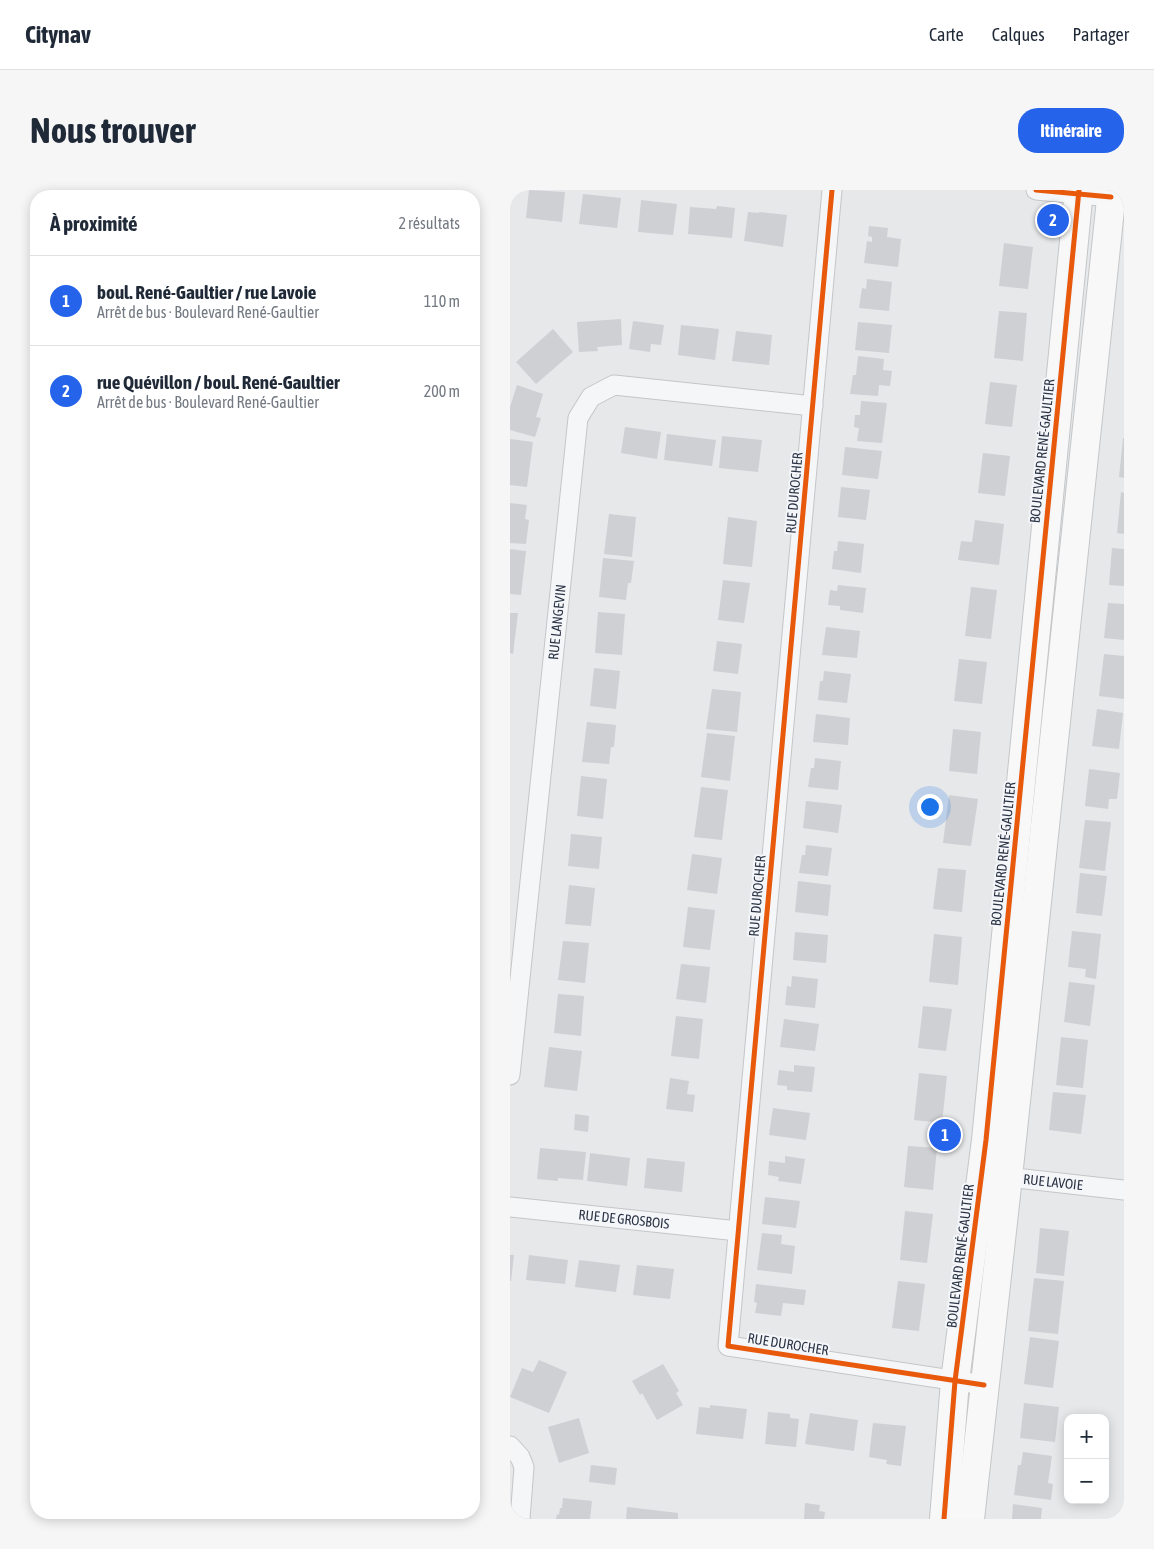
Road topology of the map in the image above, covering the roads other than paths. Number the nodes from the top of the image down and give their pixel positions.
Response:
1 (832, 190) edge
2 (1036, 190) edge
3 (1079, 192) edge
4 (1112, 194) edge
5 (813, 406) junction
6 (510, 1076) edge
7 (995, 1176) junction
8 (1124, 1190) edge
9 (510, 1207) edge
10 (738, 1230) junction
11 (955, 1381) junction
12 (984, 1385) junction
13 (510, 1446) edge
14 (520, 1519) edge
15 (944, 1519) edge
16 (970, 1519) edge

1 - 5 street, RUE DUROCHER
2 - 3 street
3 - 4 street
3 - 7 street, BOULEVARD RENÉ-GAULTIER
4 - 7 street, BOULEVARD RENÉ-GAULTIER
5 - 6 street, RUE LANGEVIN
5 - 10 street, RUE DUROCHER
7 - 8 street, RUE LAVOIE
7 - 11 street, BOULEVARD RENÉ-GAULTIER
7 - 12 street, BOULEVARD RENÉ-GAULTIER
9 - 10 street, RUE DE GROSBOIS
10 - 11 street, RUE DUROCHER
11 - 12 street, RUE DUROCHER
11 - 15 street, BOULEVARD RENÉ-GAULTIER
12 - 16 street, BOULEVARD RENÉ-GAULTIER
13 - 14 street

